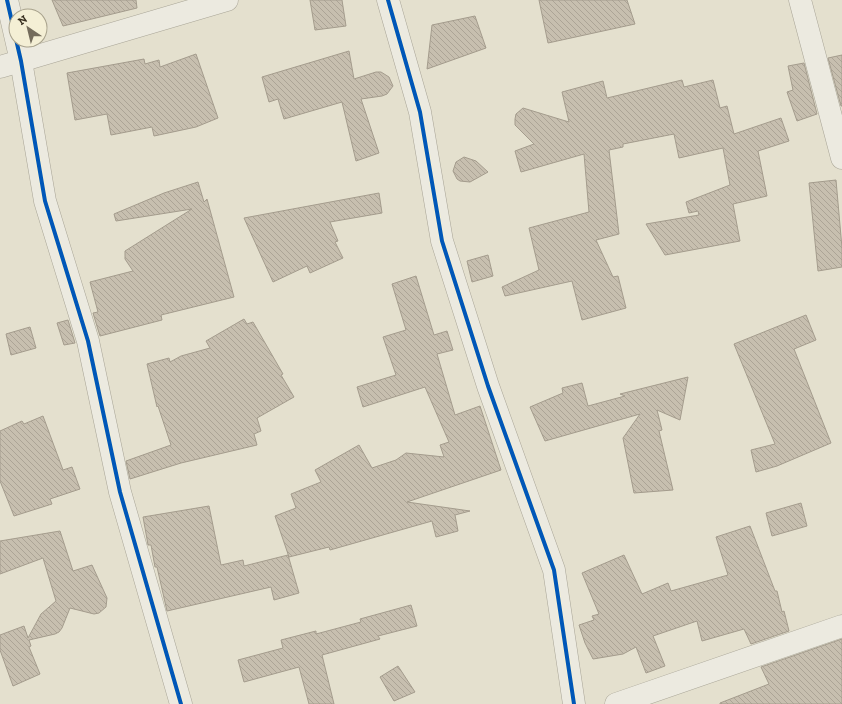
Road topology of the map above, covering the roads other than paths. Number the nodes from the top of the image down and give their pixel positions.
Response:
1 (6, 0) edge
2 (227, 0) edge
3 (388, 0) edge
4 (800, 0) edge
5 (21, 61) junction
6 (0, 67) edge
7 (842, 158) edge
8 (842, 626) edge
9 (181, 704) edge
10 (574, 704) edge
11 (616, 704) edge

1 - 5 street
2 - 5 street
3 - 10 street
4 - 7 street
5 - 6 street
5 - 9 street
8 - 11 street

